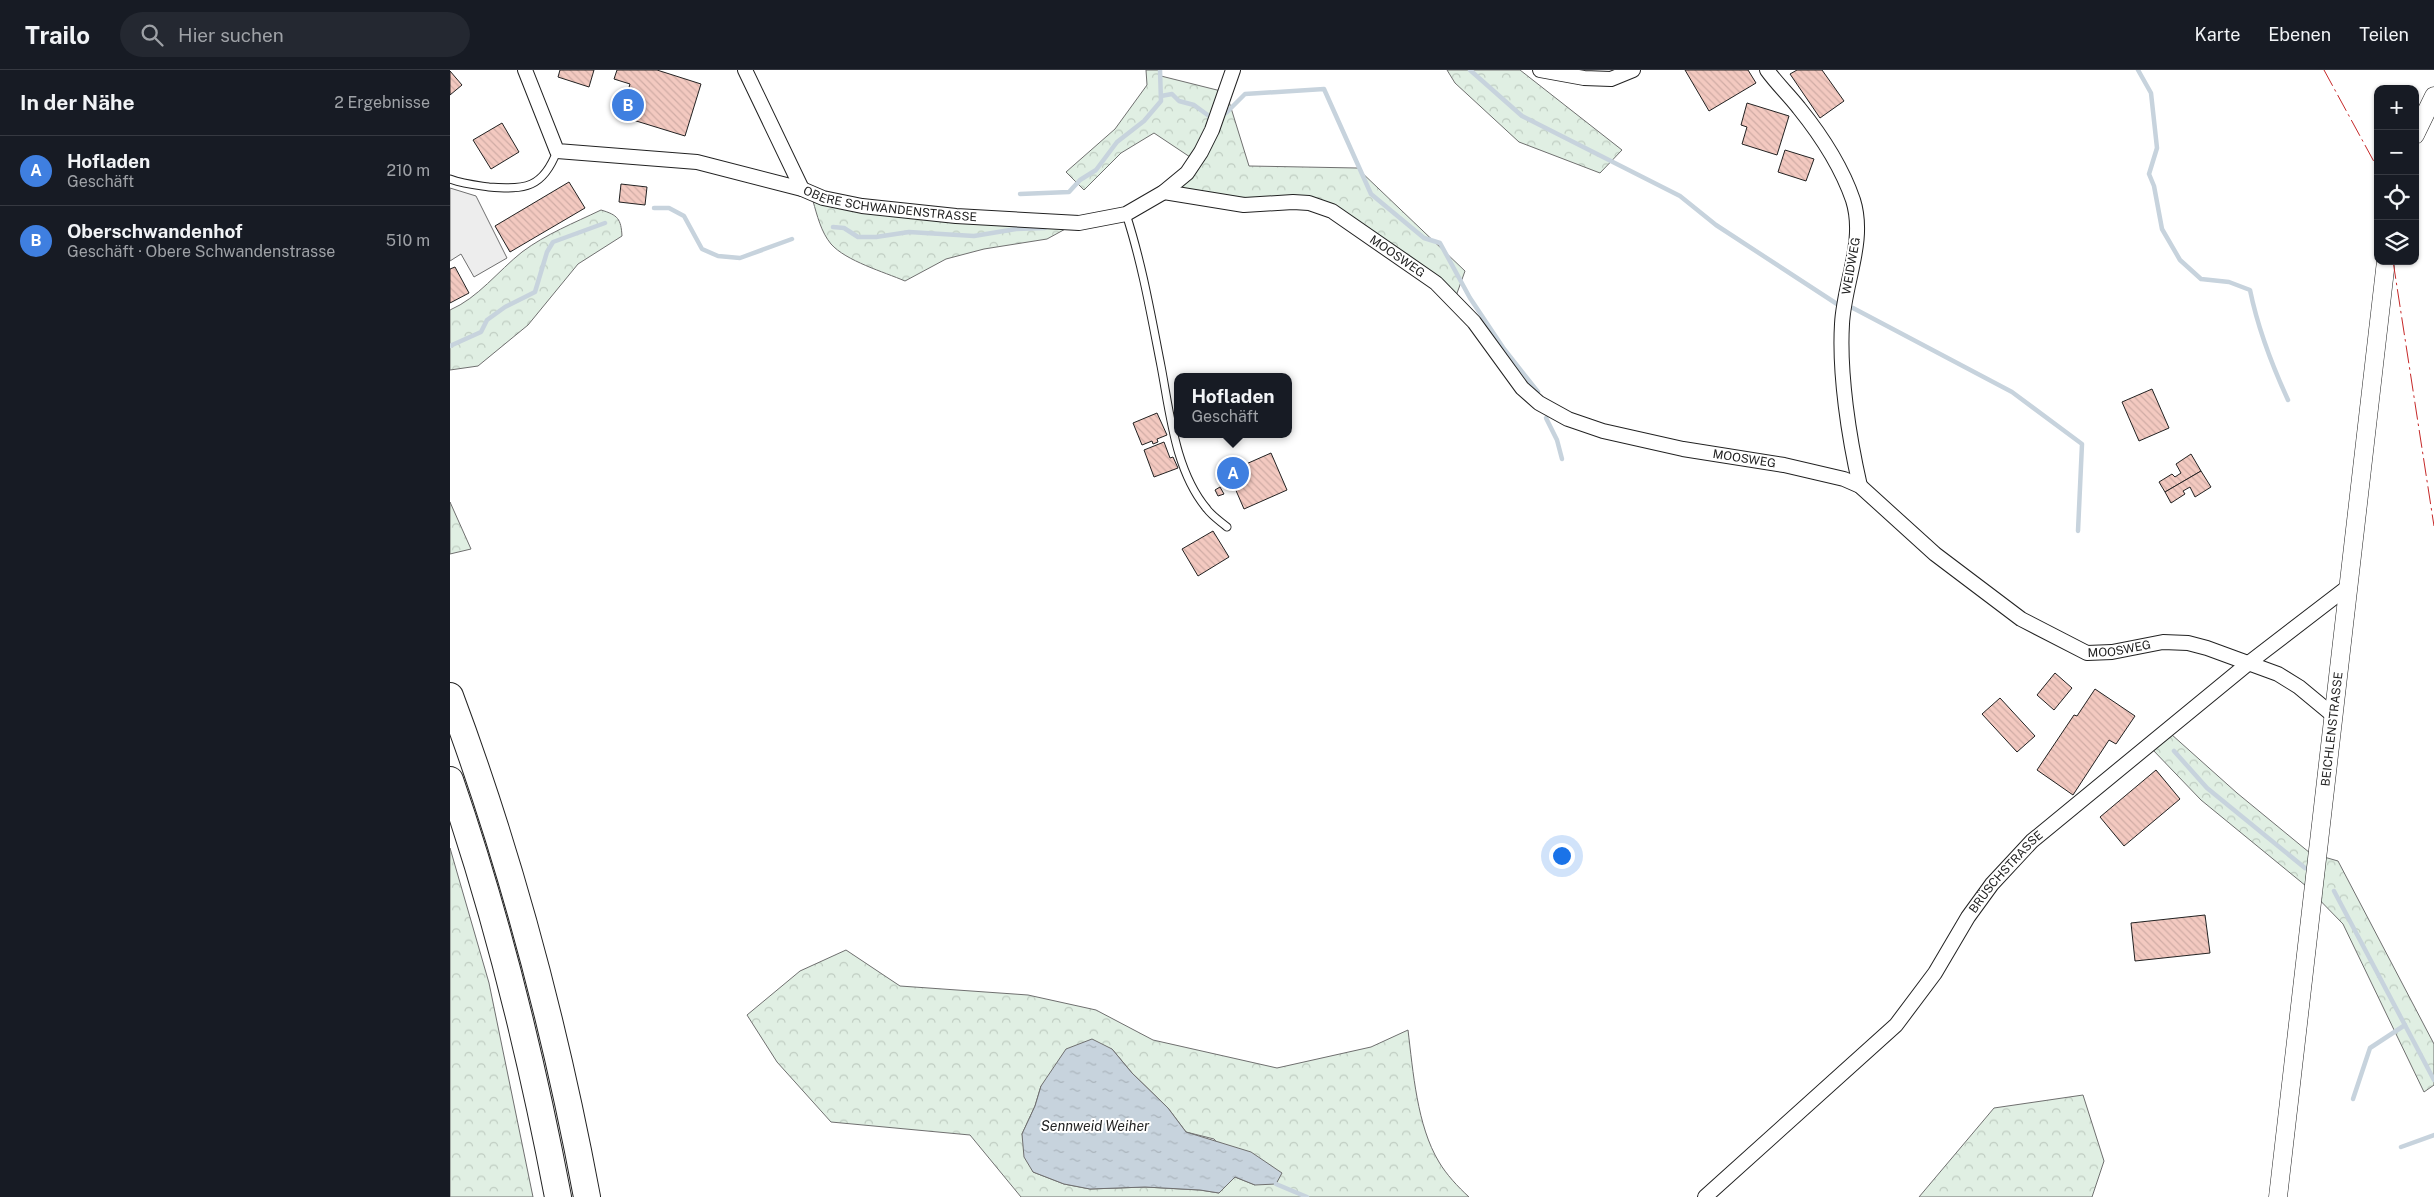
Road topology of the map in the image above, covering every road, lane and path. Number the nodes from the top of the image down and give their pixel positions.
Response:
1 (525, 70) edge
2 (745, 70) edge
3 (1233, 70) edge
4 (1540, 70) edge
5 (1633, 70) edge
6 (1767, 70) edge
7 (2434, 96) edge
8 (2417, 130) edge
9 (557, 151) junction
10 (450, 179) edge
11 (802, 190) junction
12 (1164, 192) junction
13 (1126, 214) junction
14 (2386, 265) edge
15 (1174, 435) edge
16 (1175, 438) edge
17 (1860, 486) junction
18 (1227, 527) dead end
19 (2349, 586) junction
20 (2250, 662) junction
21 (450, 696) edge
22 (2334, 716) junction
23 (450, 780) edge
24 (558, 1197) edge
25 (587, 1197) edge
26 (1705, 1197) edge
27 (2278, 1197) edge

1 - 9 street
2 - 11 street
3 - 12 street, OBERE SCHWANDENSTRASSE
4 - 5 street
6 - 17 street, WEIDWEG
7 - 8 street
9 - 10 lane
9 - 11 street, OBERE SCHWANDENSTRASSE
11 - 13 street, OBERE SCHWANDENSTRASSE
12 - 13 street, OBERE SCHWANDENSTRASSE
12 - 17 street, MOOSWEG
13 - 15 lane
14 - 19 street, BEICHLENSTRASSE
16 - 18 lane
17 - 20 street, MOOSWEG
19 - 20 street, BRÜSCHSTRASSE
19 - 22 street, BEICHLENSTRASSE
20 - 22 street, MOOSWEG
20 - 26 street, BRÜSCHSTRASSE
21 - 25 highway
22 - 27 street, BEICHLENSTRASSE
23 - 24 highway

